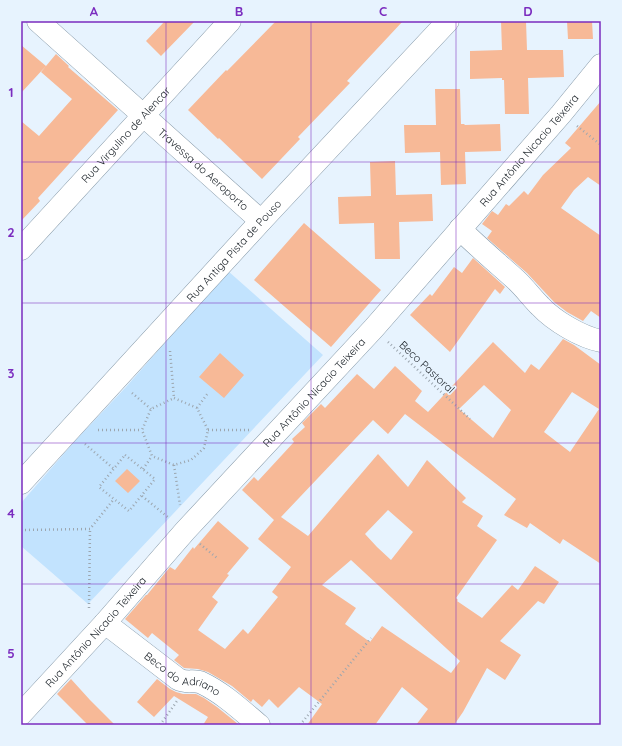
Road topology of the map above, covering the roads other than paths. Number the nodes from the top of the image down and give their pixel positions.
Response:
1 (38, 21) edge
2 (230, 21) edge
3 (448, 21) edge
4 (601, 65) edge
5 (143, 116) junction
6 (261, 221) junction
7 (460, 229) junction
8 (21, 249) edge
9 (601, 341) edge
10 (21, 482) edge
11 (105, 623) junction
12 (21, 714) edge
13 (259, 725) edge

1 - 5 street, Travessa do Aeroporto
2 - 5 street, Rua Virgulino de Alencar
3 - 6 street, Rua Antiga Pista de Pouso
4 - 7 street, Rua Antônio Nicacio Teixeira
5 - 6 street, Travessa do Aeroporto
5 - 8 street, Rua Virgulino de Alencar
6 - 10 street, Rua Antiga Pista de Pouso
7 - 9 street
7 - 11 street, Rua Antônio Nicacio Teixeira
11 - 12 street, Rua Antônio Nicacio Teixeira
11 - 13 street, Beco do Adriano

